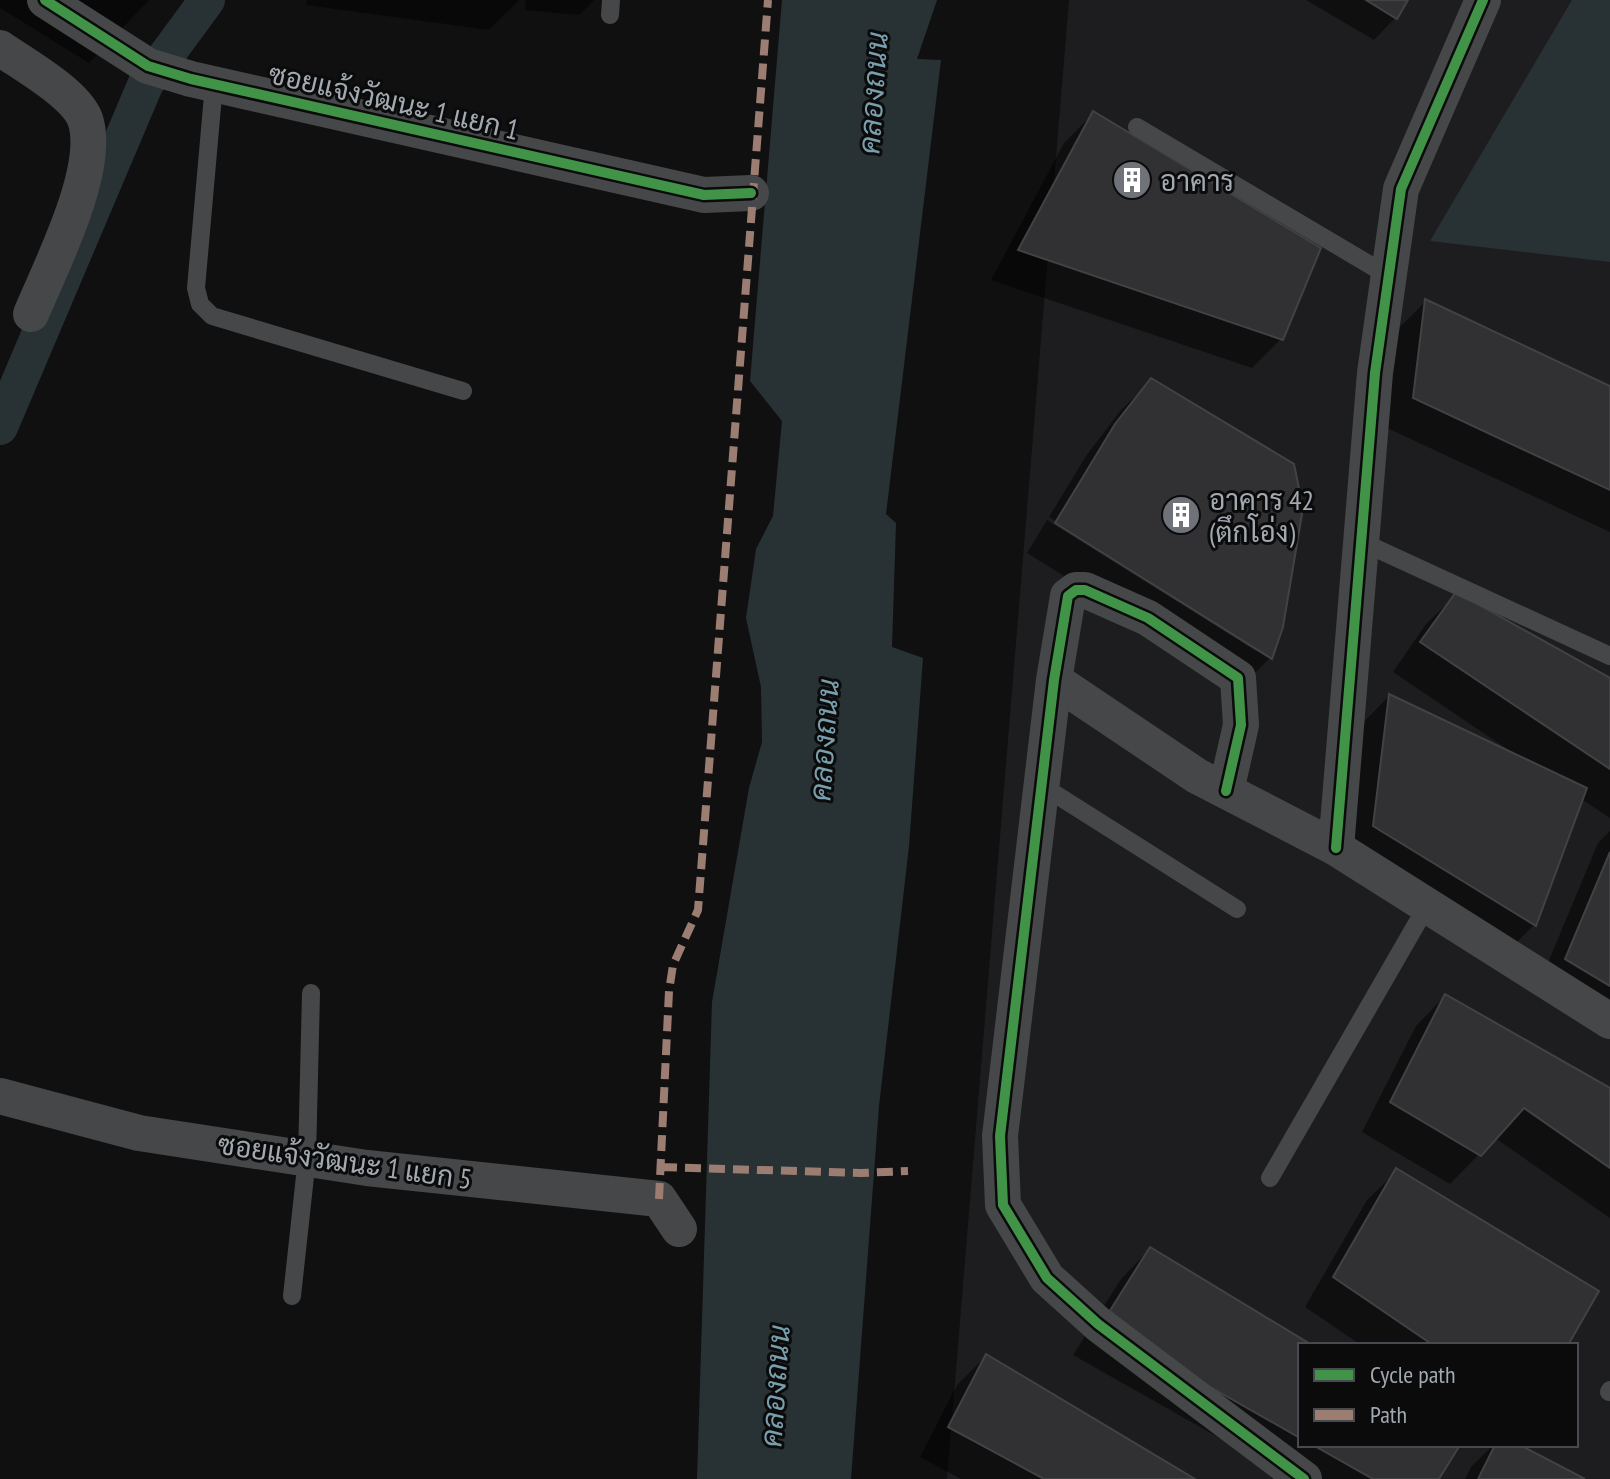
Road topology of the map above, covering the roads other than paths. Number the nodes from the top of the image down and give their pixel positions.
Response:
1 (45, 0) edge
2 (1483, 0) edge
3 (0, 48) edge
4 (203, 82) junction
5 (1137, 127) dead end
6 (751, 193) dead end
7 (1387, 275) junction
8 (31, 314) dead end
9 (463, 391) dead end
10 (1362, 542) junction
11 (1610, 656) edge
12 (1054, 680) junction
13 (1041, 785) junction
14 (1226, 791) junction
15 (1336, 848) junction
16 (1428, 904) junction
17 (1237, 909) dead end
18 (311, 993) dead end
19 (1610, 1021) edge
20 (0, 1096) edge
21 (307, 1158) junction
22 (1270, 1178) dead end
23 (679, 1229) dead end
24 (292, 1296) dead end
25 (1304, 1479) edge

1 - 4 street, ซอยแจ้งวัฒนะ 1 แยก 1
2 - 7 street
3 - 8 street
4 - 6 street, ซอยแจ้งวัฒนะ 1 แยก 1
4 - 9 lane
5 - 7 lane
7 - 10 street
10 - 11 lane
10 - 15 street
12 - 13 street
12 - 14 street
12 - 14 street
13 - 17 lane
13 - 25 street
14 - 15 street
15 - 16 street
16 - 19 street
16 - 22 lane
18 - 21 lane
20 - 21 street, ซอยแจ้งวัฒนะ 1 แยก 5
21 - 23 street, ซอยแจ้งวัฒนะ 1 แยก 5
21 - 24 lane

